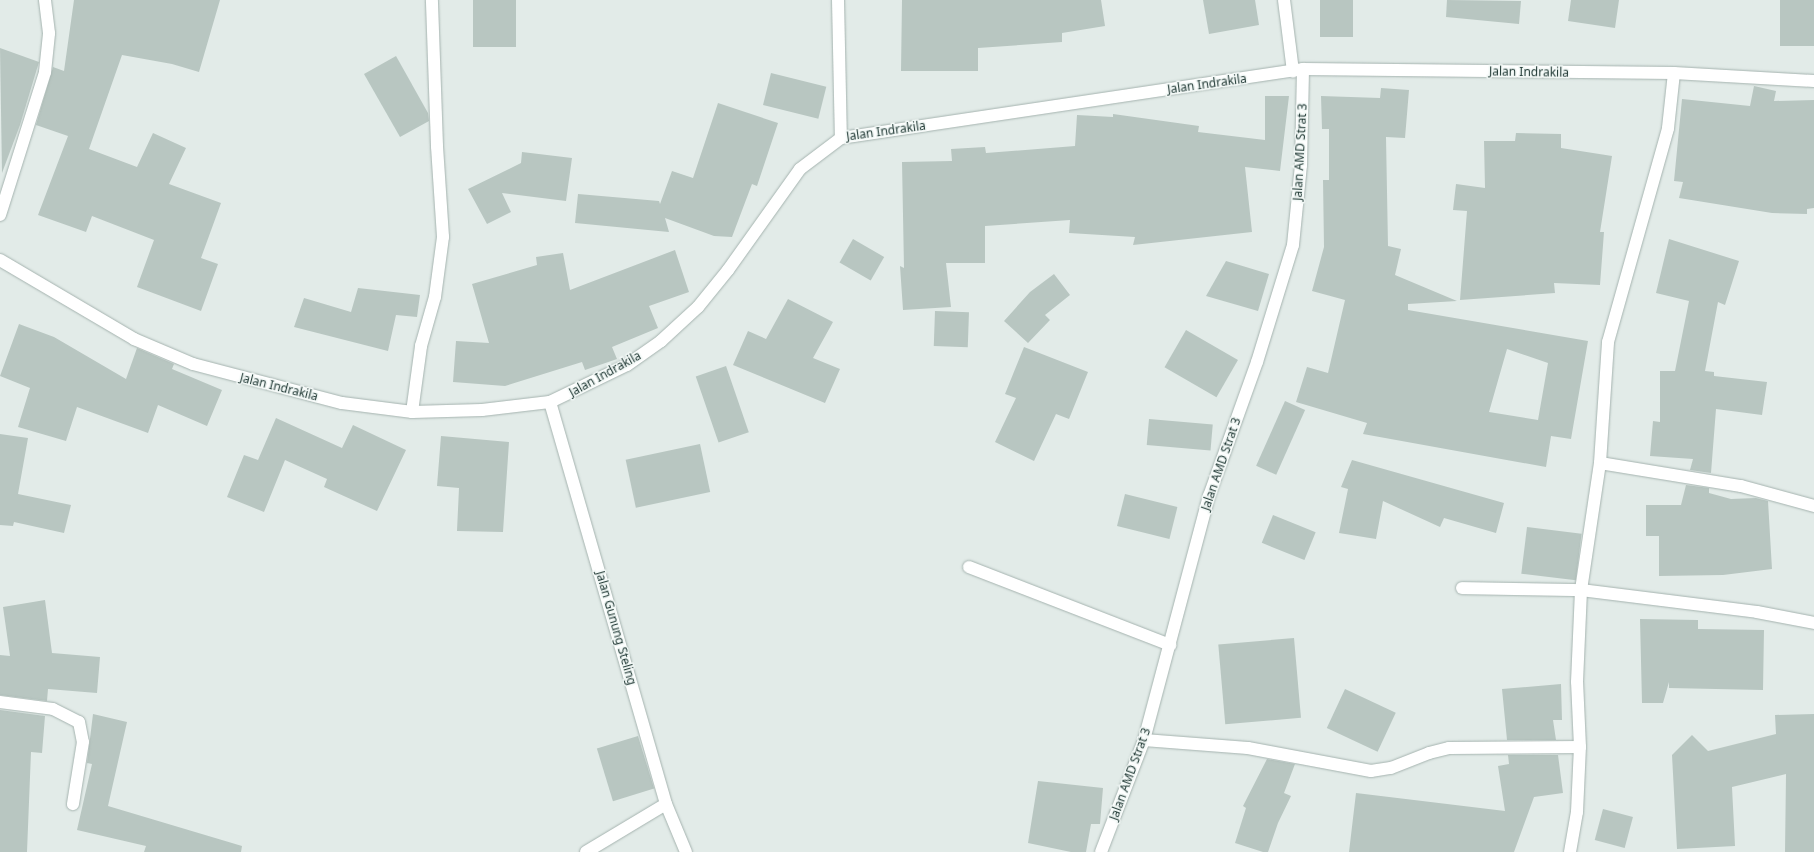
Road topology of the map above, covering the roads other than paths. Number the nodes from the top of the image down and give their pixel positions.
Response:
1 (45, 0) edge
2 (432, 0) edge
3 (838, 0) edge
4 (1284, 0) edge
5 (1298, 70) junction
6 (1674, 73) junction
7 (1814, 81) edge
8 (841, 138) junction
9 (0, 216) edge
10 (1, 263) edge
11 (550, 402) junction
12 (412, 412) junction
13 (1600, 463) junction
14 (1814, 506) edge
15 (969, 567) dead end
16 (1462, 588) dead end
17 (1581, 590) junction
18 (1814, 623) edge
19 (1170, 645) junction
20 (0, 702) edge
21 (1144, 740) junction
22 (1580, 747) junction
23 (73, 804) dead end
24 (666, 804) junction
25 (586, 852) edge
26 (686, 852) edge
27 (1101, 852) edge
28 (1570, 852) edge

1 - 9 street
2 - 12 street
3 - 8 street
4 - 5 street, Jalan AMD Strat 3
5 - 6 street, Jalan Indrakila
5 - 8 street, Jalan Indrakila
5 - 19 street, Jalan AMD Strat 3
6 - 7 street, Jalan Indrakila
6 - 13 street
8 - 11 street, Jalan Indrakila
10 - 12 street, Jalan Indrakila
11 - 12 street, Jalan Indrakila
11 - 24 street, Jalan Gunung Steling
13 - 14 street
13 - 17 street
15 - 19 street
16 - 17 street
17 - 18 street
17 - 22 street
19 - 21 street, Jalan AMD Strat 3
20 - 23 street
21 - 22 street
21 - 27 street, Jalan AMD Strat 3
22 - 28 street
24 - 25 street
24 - 26 street, Jalan Gunung Steling

